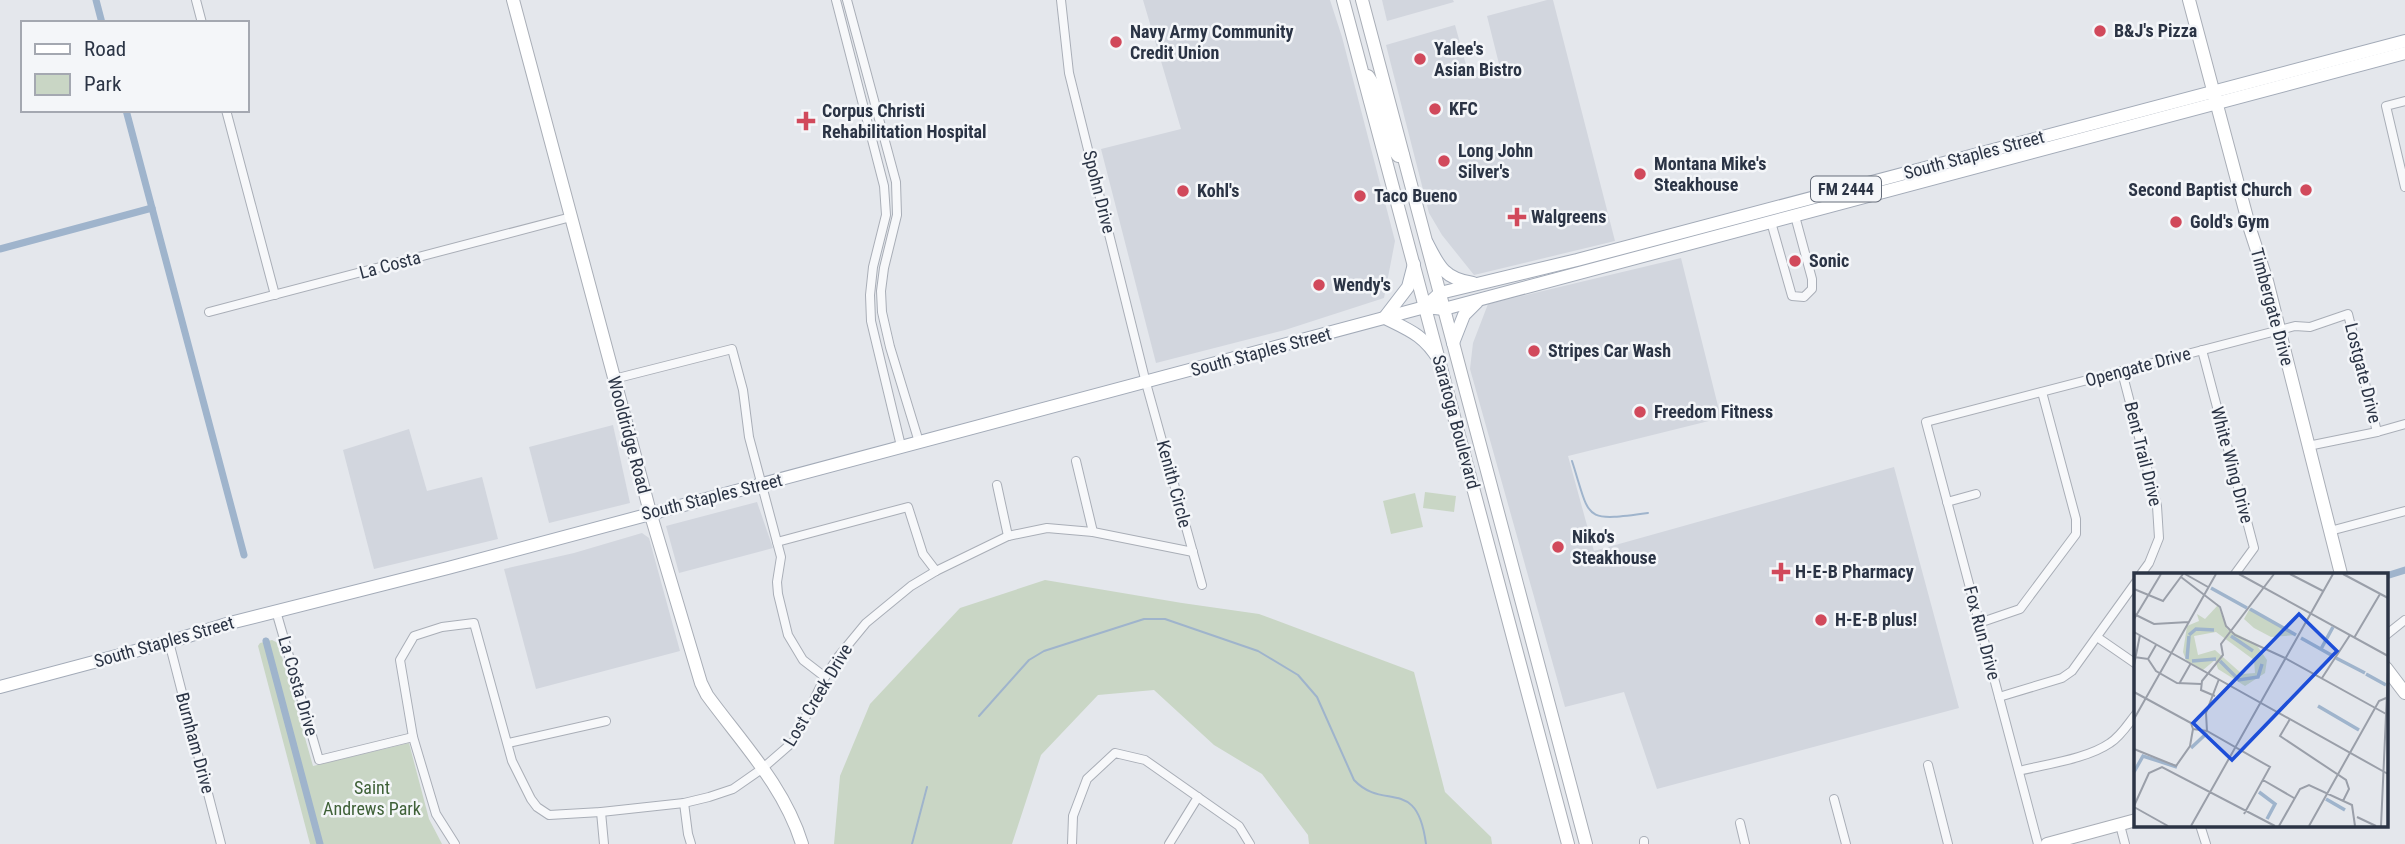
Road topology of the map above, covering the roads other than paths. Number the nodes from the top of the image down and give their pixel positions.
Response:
1 (196, 0) edge
2 (513, 0) edge
3 (836, 0) edge
4 (847, 0) edge
5 (1061, 0) edge
6 (1343, 0) edge
7 (1362, 0) edge
8 (2189, 0) edge
9 (201, 21) edge
10 (2405, 43) edge
11 (861, 52) junction
12 (2405, 53) edge
13 (850, 55) junction
14 (2382, 60) junction
15 (1360, 64) junction
16 (2215, 98) junction
17 (2405, 101) edge
18 (227, 112) edge
19 (1403, 155) junction
20 (889, 156) junction
21 (878, 159) junction
22 (1899, 175) junction
23 (1867, 184) junction
24 (2405, 187) edge
25 (1879, 194) junction
26 (1848, 201) junction
27 (1795, 216) junction
28 (571, 218) junction
29 (1771, 222) junction
30 (1705, 227) junction
31 (1427, 243) junction
32 (1690, 244) junction
33 (1414, 264) junction
34 (872, 280) junction
35 (882, 282) junction
36 (1477, 284) junction
37 (1440, 293) junction
38 (275, 295) junction
39 (1482, 299) junction
40 (1425, 307) junction
41 (1444, 309) junction
42 (209, 312) dead end
43 (2348, 314) joint
44 (1385, 318) junction
45 (2278, 330) junction
46 (1453, 343) junction
47 (890, 348) junction
48 (879, 350) junction
49 (2202, 350) junction
50 (1439, 360) junction
51 (2122, 372) junction
52 (614, 379) junction
53 (1146, 383) junction
54 (2042, 392) junction
55 (1926, 422) joint
56 (2405, 424) edge
57 (2377, 432) junction
58 (919, 442) junction
59 (1461, 443) junction
60 (901, 446) junction
61 (2308, 446) junction
62 (1076, 461) dead end
63 (763, 484) junction
64 (997, 485) dead end
65 (1976, 494) dead end
66 (1947, 502) junction
67 (2405, 511) edge
68 (650, 512) junction
69 (1498, 512) junction
70 (1481, 518) junction
71 (2330, 531) junction
72 (1093, 532) junction
73 (1008, 537) junction
74 (777, 542) junction
75 (1193, 552) junction
76 (936, 571) junction
77 (1514, 573) junction
78 (2142, 573) edge
79 (2236, 573) edge
80 (2340, 573) edge
81 (1202, 585) dead end
82 (2134, 585) edge
83 (276, 611) junction
84 (2405, 620) edge
85 (1979, 623) junction
86 (2388, 633) edge
87 (2097, 637) junction
88 (169, 642) junction
89 (1515, 643) junction
90 (2134, 663) edge
91 (2388, 671) edge
92 (825, 677) junction
93 (0, 687) edge
94 (2405, 692) edge
95 (1547, 696) junction
96 (1999, 697) junction
97 (1531, 706) junction
98 (2134, 717) edge
99 (606, 721) dead end
100 (413, 737) junction
101 (508, 743) junction
102 (1565, 764) junction
103 (1928, 765) dead end
104 (763, 768) junction
105 (2019, 771) junction
106 (1198, 797) junction
107 (1834, 799) dead end
108 (684, 803) junction
109 (601, 812) junction
110 (2134, 821) edge
111 (1740, 823) dead end
112 (2120, 825) junction
113 (2200, 826) edge
114 (1568, 843) edge
115 (221, 844) edge
116 (455, 844) edge
117 (604, 844) edge
118 (691, 844) edge
119 (802, 844) edge
120 (1072, 844) edge
121 (1168, 844) edge
122 (1250, 844) edge
123 (1586, 844) edge
124 (1745, 844) edge
125 (1846, 844) edge
126 (1948, 844) edge
127 (2038, 844) edge
128 (2047, 844) edge
129 (2125, 844) edge
130 (2206, 844) edge

1 - 9 street
2 - 28 main road, Wooldridge Road
3 - 13 street
4 - 11 street
5 - 53 street, Spohn Drive
6 - 15 main road, Saratoga Boulevard
7 - 19 main road, Saratoga Boulevard
8 - 16 main road, Timbergate Drive
10 - 14 main road
10 - 16 main road, South Staples Street / FM 2444
11 - 13 street
11 - 20 street
12 - 14 main road, South Staples Street / FM 2444
13 - 21 street
14 - 16 main road, South Staples Street / FM 2444
15 - 19 main road
15 - 33 main road, Saratoga Boulevard
16 - 22 main road, South Staples Street / FM 2444
16 - 25 main road, South Staples Street / FM 2444
16 - 45 main road, Timbergate Drive
17 - 24 street
18 - 38 street
19 - 31 main road, Saratoga Boulevard
20 - 21 street
20 - 35 street
21 - 34 street
22 - 23 main road, South Staples Street / FM 2444
22 - 25 main road
23 - 26 main road
23 - 30 main road, South Staples Street / FM 2444
25 - 26 main road, South Staples Street / FM 2444
26 - 27 main road, South Staples Street / FM 2444
27 - 29 main road, South Staples Street / FM 2444
27 - 29 street
28 - 38 street, La Costa
28 - 52 main road, Wooldridge Road
29 - 32 main road, South Staples Street / FM 2444
30 - 32 main road
30 - 36 main road, South Staples Street / FM 2444
31 - 36 main road
31 - 37 main road, Saratoga Boulevard
32 - 39 main road, South Staples Street / FM 2444
33 - 40 main road, Saratoga Boulevard
33 - 44 main road
34 - 35 street
34 - 48 street
35 - 47 street
36 - 37 main road, South Staples Street / FM 2444
37 - 40 main road, South Staples Street / FM 2444
37 - 41 main road, Saratoga Boulevard
38 - 42 street, La Costa
39 - 41 main road, South Staples Street / FM 2444
39 - 46 main road
40 - 41 main road, South Staples Street / FM 2444
40 - 44 main road, South Staples Street
40 - 50 main road, Saratoga Boulevard
41 - 46 main road, Saratoga Boulevard
43 - 45 street, Opengate Drive
43 - 57 street, Lostgate Drive
44 - 50 main road
44 - 53 main road, South Staples Street
45 - 49 street, Opengate Drive
45 - 61 main road, Timbergate Drive
46 - 69 main road, Saratoga Boulevard
47 - 48 street
47 - 58 street
48 - 60 street
49 - 51 street, Opengate Drive
49 - 79 street, White Wing Drive
50 - 59 main road, Saratoga Boulevard
51 - 54 street, Opengate Drive
51 - 78 street, Bent Trail Drive
52 - 63 street
52 - 68 main road, Wooldridge Road
53 - 58 main road, South Staples Street
53 - 75 street, Kenith Circle
54 - 55 street, Opengate Drive
54 - 85 street
55 - 66 street, Fox Run Drive
56 - 57 street
57 - 61 street
58 - 60 main road, South Staples Street
59 - 69 main road
59 - 70 main road, Saratoga Boulevard
60 - 63 main road, South Staples Street
61 - 71 main road, Timbergate Drive
62 - 72 street
63 - 68 main road, South Staples Street
63 - 74 street
64 - 73 street
65 - 66 street
66 - 85 street, Fox Run Drive
67 - 71 street
68 - 83 main road, South Staples Street
68 - 104 main road, Wooldridge Road
69 - 77 main road, Saratoga Boulevard
70 - 77 main road
70 - 89 main road, Saratoga Boulevard
71 - 80 main road, Timbergate Drive
72 - 73 street, Lost Creek Drive
72 - 75 street, Lost Creek Drive
73 - 76 street, Lost Creek Drive
74 - 76 street
74 - 92 street
75 - 81 street, Kenith Circle
76 - 92 street, Lost Creek Drive
77 - 95 main road, Saratoga Boulevard
82 - 87 street
83 - 88 main road, South Staples Street
83 - 100 street, La Costa Drive
84 - 86 street
85 - 96 street, Fox Run Drive
87 - 90 street
87 - 96 street
88 - 93 main road, South Staples Street
88 - 115 street, Burnham Drive
89 - 95 main road
89 - 97 main road, Saratoga Boulevard
91 - 94 main road
92 - 104 street, Lost Creek Drive
95 - 102 main road, Saratoga Boulevard
96 - 105 street, Fox Run Drive
97 - 102 main road
97 - 114 main road, Saratoga Boulevard
98 - 105 street
99 - 101 street
100 - 101 street, Lost Creek Drive
100 - 116 street
101 - 109 street, Lost Creek Drive
102 - 123 main road, Saratoga Boulevard
103 - 126 street
104 - 108 street, Lost Creek Drive
104 - 119 main road, Wooldridge Road
105 - 127 street, Fox Run Drive
106 - 120 street
106 - 121 street
106 - 122 street
107 - 125 street
108 - 109 street, Lost Creek Drive
108 - 118 street
109 - 117 street
110 - 112 main road
111 - 124 street
112 - 128 main road
112 - 129 street
113 - 130 street

